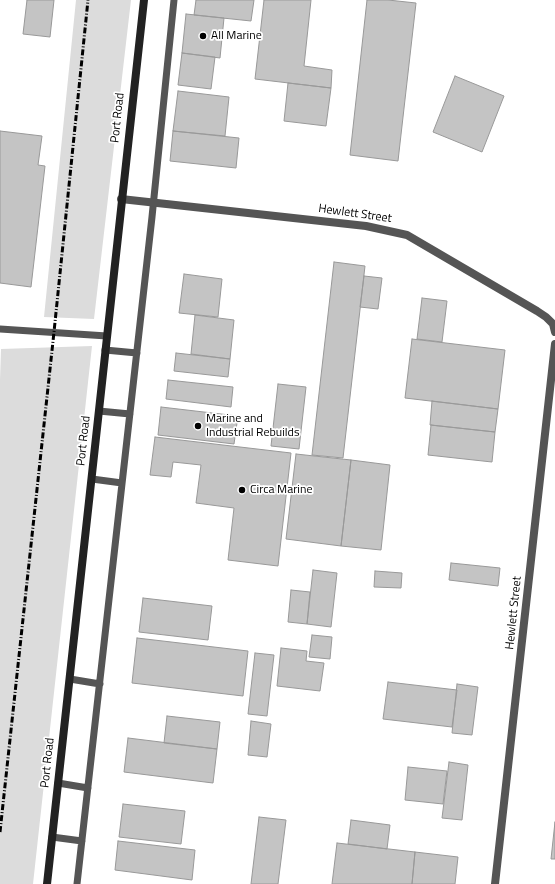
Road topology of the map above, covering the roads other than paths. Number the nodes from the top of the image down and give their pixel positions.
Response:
1 (144, 0) edge
2 (174, 0) edge
3 (121, 199) junction
4 (154, 202) junction
5 (0, 329) edge
6 (555, 332) edge
7 (107, 336) junction
8 (555, 344) edge
9 (105, 350) junction
10 (137, 353) junction
11 (99, 411) junction
12 (130, 414) junction
13 (92, 479) junction
14 (122, 483) junction
15 (70, 679) junction
16 (100, 684) junction
17 (58, 783) junction
18 (88, 788) junction
19 (52, 837) junction
20 (82, 841) junction
21 (47, 884) edge
22 (77, 884) edge
23 (495, 884) edge

1 - 3 main road, Port Road
2 - 4 lane
3 - 4 street, Hewlett Street
3 - 7 main road, Port Road
4 - 6 street, Hewlett Street
4 - 10 lane
5 - 7 lane
7 - 9 main road, Port Road
8 - 23 street, Hewlett Street
9 - 10 lane
9 - 11 main road, Port Road
10 - 12 lane
11 - 12 lane
11 - 13 main road, Port Road
12 - 14 lane
13 - 14 lane
13 - 15 main road, Port Road
14 - 16 lane
15 - 16 lane
15 - 17 main road, Port Road
16 - 18 lane
17 - 18 lane
17 - 19 main road, Port Road
18 - 20 lane
19 - 20 lane
19 - 21 main road, Port Road
20 - 22 lane

